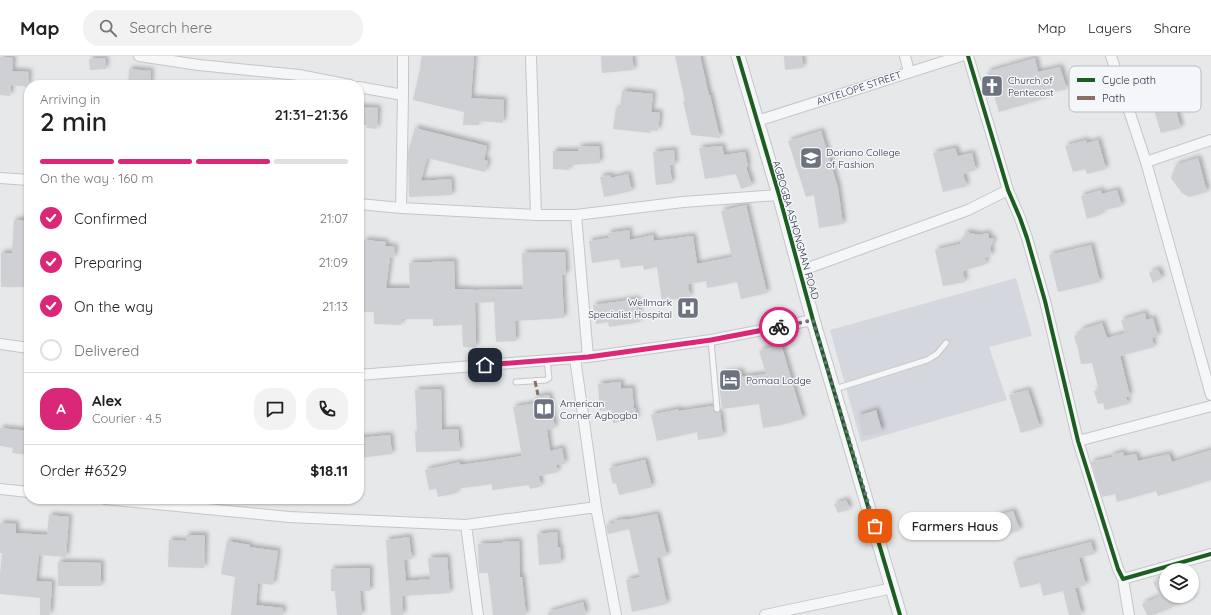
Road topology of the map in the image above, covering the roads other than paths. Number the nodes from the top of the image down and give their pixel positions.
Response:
1 (139, 56) edge
2 (403, 56) edge
3 (531, 56) edge
4 (738, 56) edge
5 (905, 56) edge
6 (961, 56) edge
7 (968, 56) edge
8 (1111, 56) edge
9 (1114, 66) edge
10 (909, 72) junction
11 (324, 80) edge
12 (364, 88) edge
13 (403, 95) junction
14 (1129, 112) edge
15 (757, 121) junction
16 (1211, 140) edge
17 (1146, 162) junction
18 (0, 178) edge
19 (24, 180) edge
20 (1008, 190) junction
21 (779, 194) junction
22 (364, 204) edge
23 (402, 208) junction
24 (536, 215) junction
25 (576, 215) junction
26 (800, 271) junction
27 (813, 320) junction
28 (711, 340) junction
29 (946, 343) dead end
30 (0, 344) edge
31 (24, 347) edge
32 (588, 357) junction
33 (575, 358) junction
34 (547, 360) junction
35 (364, 375) edge
36 (516, 382) dead end
37 (834, 389) junction
38 (1211, 395) edge
39 (1211, 406) edge
40 (717, 409) dead end
41 (1078, 440) junction
42 (0, 489) edge
43 (24, 491) edge
44 (156, 504) edge
45 (596, 507) junction
46 (466, 525) junction
47 (1211, 554) edge
48 (1122, 580) junction
49 (893, 588) junction
50 (478, 615) edge
51 (616, 615) edge
52 (765, 615) edge
53 (900, 615) edge
54 (1129, 615) edge

1 - 11 street
2 - 13 street
3 - 24 street
4 - 15 street, AGBOGBA ASHONGMAN ROAD
5 - 10 street
6 - 10 street, ANTELOPE STREET
7 - 20 street
8 - 9 street
10 - 15 street, ANTELOPE STREET
12 - 13 street
13 - 23 street
14 - 17 street
15 - 21 street, AGBOGBA ASHONGMAN ROAD
16 - 17 street
17 - 38 street
18 - 19 street
20 - 26 street
20 - 41 street
21 - 25 street
21 - 26 street, AGBOGBA ASHONGMAN ROAD
22 - 23 street
23 - 24 street
24 - 25 street
25 - 32 street
26 - 27 street, AGBOGBA ASHONGMAN ROAD
27 - 28 street
27 - 37 street, AGBOGBA ASHONGMAN ROAD
28 - 32 street
28 - 40 lane
29 - 37 lane
30 - 31 street
32 - 33 street
33 - 34 street
33 - 45 street
34 - 35 street
34 - 36 lane
37 - 49 street, AGBOGBA ASHONGMAN ROAD
39 - 41 street
41 - 48 street
42 - 43 street
44 - 46 street
45 - 46 street
45 - 51 street
46 - 50 street
47 - 48 street
48 - 54 street
49 - 52 street
49 - 53 street, AGBOGBA ASHONGMAN ROAD

